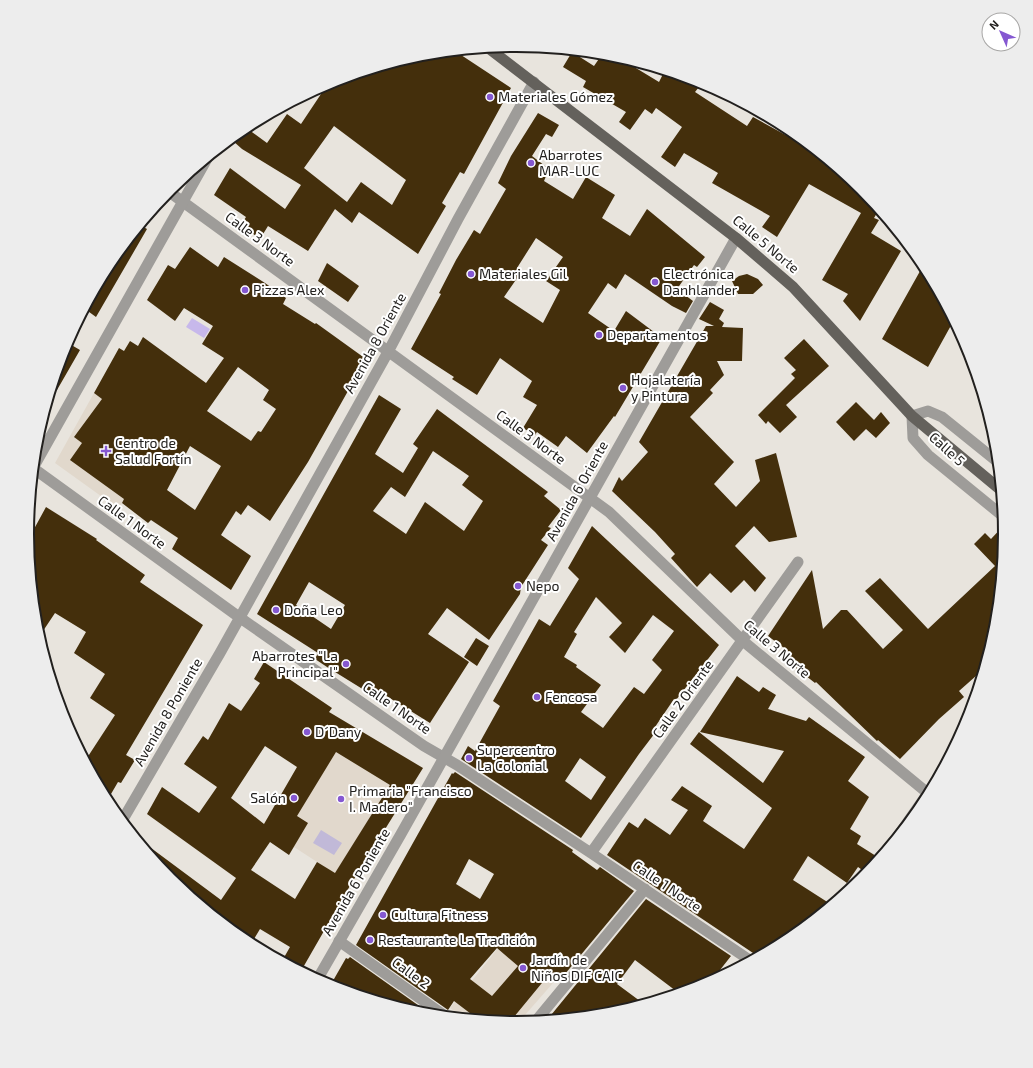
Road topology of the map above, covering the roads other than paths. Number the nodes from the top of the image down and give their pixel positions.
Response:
1 (495, 53) edge
2 (534, 82) junction
3 (202, 168) edge
4 (174, 194) edge
5 (183, 201) junction
6 (736, 238) junction
7 (388, 352) junction
8 (912, 416) junction
9 (40, 457) edge
10 (993, 458) edge
11 (38, 471) edge
12 (996, 486) edge
13 (590, 498) junction
14 (998, 512) edge
15 (798, 562) dead end
16 (239, 617) junction
17 (743, 641) junction
18 (444, 757) junction
19 (925, 791) edge
20 (125, 816) edge
21 (591, 853) junction
22 (645, 890) junction
23 (339, 941) junction
24 (747, 958) edge
25 (320, 975) edge
26 (435, 1009) edge
27 (541, 1015) edge

1 - 2 main road, Calle 5 Norte
2 - 6 main road, Calle 5 Norte
2 - 7 street, Avenida 8 Oriente
3 - 5 street
4 - 5 street, Calle 3 Norte
5 - 7 street, Calle 3 Norte
5 - 9 street
6 - 8 main road, Calle 5 Norte
6 - 13 street, Avenida 6 Oriente
7 - 13 street, Calle 3 Norte
7 - 16 street, Avenida 8 Oriente
8 - 10 street, Calle 5
8 - 12 main road, Calle 5 Norte
8 - 14 street, Calle 5
11 - 16 street, Calle 1 Norte
13 - 17 street, Calle 3 Norte
13 - 18 street, Avenida 6 Oriente
15 - 17 street, Calle 2 Oriente
16 - 18 street, Calle 1 Norte
16 - 20 street, Avenida 8 Poniente
17 - 19 street, Calle 3 Norte
17 - 21 street, Calle 2 Oriente
18 - 21 street, Calle 1 Norte
18 - 23 street, Avenida 6 Poniente
21 - 22 street, Calle 1 Norte
22 - 24 street, Calle 1 Norte
22 - 27 street
23 - 25 street, Avenida 6 Poniente
23 - 26 street, Calle 2

